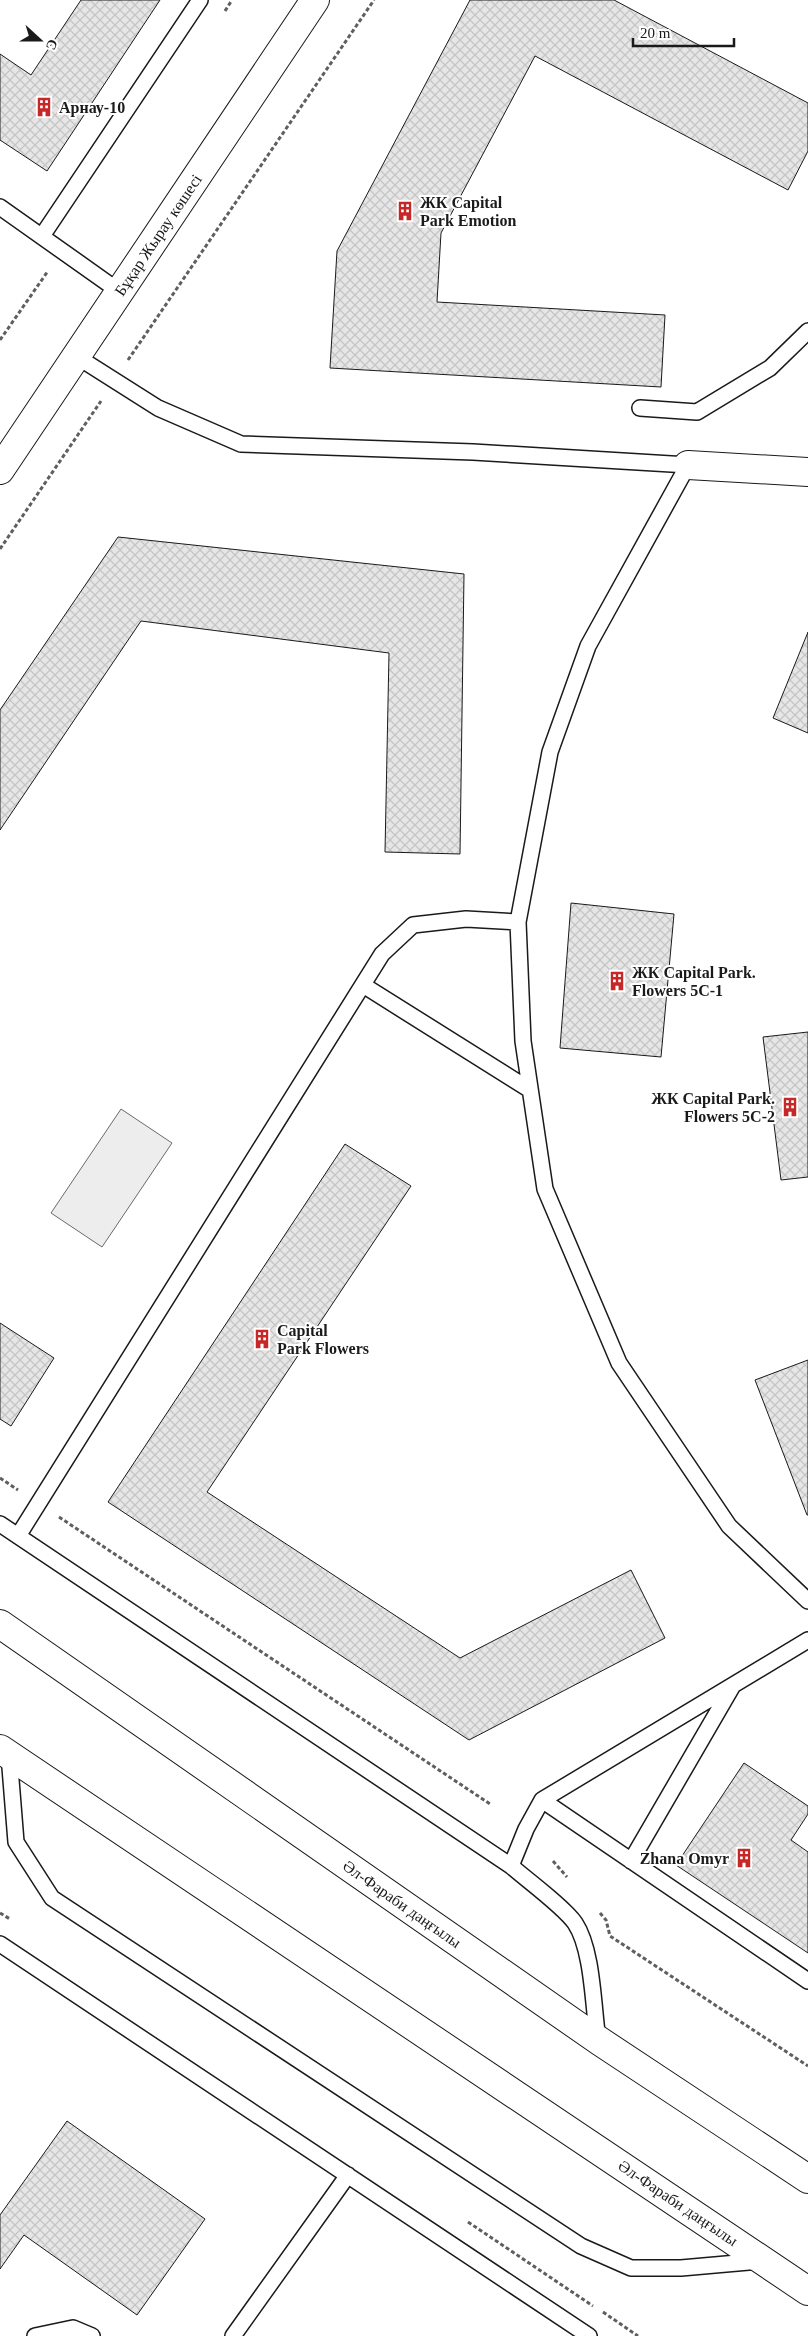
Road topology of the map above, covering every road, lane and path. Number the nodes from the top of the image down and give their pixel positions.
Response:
1 (200, 0) edge
2 (315, 0) edge
3 (374, 0) edge
4 (0, 207) edge
5 (42, 236) junction
6 (120, 292) junction
7 (808, 331) edge
8 (76, 356) junction
9 (115, 380) junction
10 (640, 408) dead end
11 (688, 465) junction
12 (0, 470) edge
13 (808, 472) edge
14 (0, 549) edge
15 (518, 922) junction
16 (363, 985) junction
17 (530, 1090) junction
18 (0, 1478) edge
19 (38, 1503) junction
20 (0, 1524) edge
21 (18, 1536) junction
22 (808, 1601) edge
23 (0, 1624) edge
24 (808, 1640) edge
25 (733, 1685) junction
26 (4, 1752) edge
27 (542, 1800) junction
28 (490, 1804) dead end
29 (552, 1861) dead end
30 (631, 1861) junction
31 (511, 1866) junction
32 (572, 1883) dead end
33 (599, 1912) dead end
34 (0, 1944) edge
35 (808, 1982) edge
36 (598, 2040) junction
37 (808, 2066) edge
38 (348, 2175) junction
39 (808, 2179) edge
40 (763, 2260) junction
41 (808, 2290) edge
42 (35, 2336) edge
43 (92, 2336) edge
44 (233, 2336) edge
45 (590, 2336) edge

1 - 5 lane
2 - 6 main road, Бұқар Жырау көшесі
3 - 9 path
4 - 5 lane
5 - 6 lane
6 - 8 main road, Бұқар Жырау көшесі
7 - 10 lane
8 - 9 lane
8 - 12 main road, Бұқар Жырау көшесі
9 - 11 lane
9 - 14 path
11 - 13 main road
11 - 15 lane
15 - 16 lane
15 - 17 lane
16 - 17 lane
16 - 19 lane
17 - 22 lane
18 - 19 path
19 - 21 lane
19 - 28 path
20 - 21 lane
21 - 31 lane
23 - 36 main road, Әл-Фараби даңғылы
24 - 25 lane
25 - 27 lane
25 - 30 lane
26 - 40 main road, Әл-Фараби даңғылы
26 - 40 lane
27 - 30 lane
27 - 31 lane
29 - 32 path
30 - 35 lane
31 - 36 lane
33 - 37 path
34 - 38 lane
36 - 39 main road, Әл-Фараби даңғылы
38 - 44 lane
38 - 45 lane
40 - 41 main road, Әл-Фараби даңғылы
42 - 43 lane

